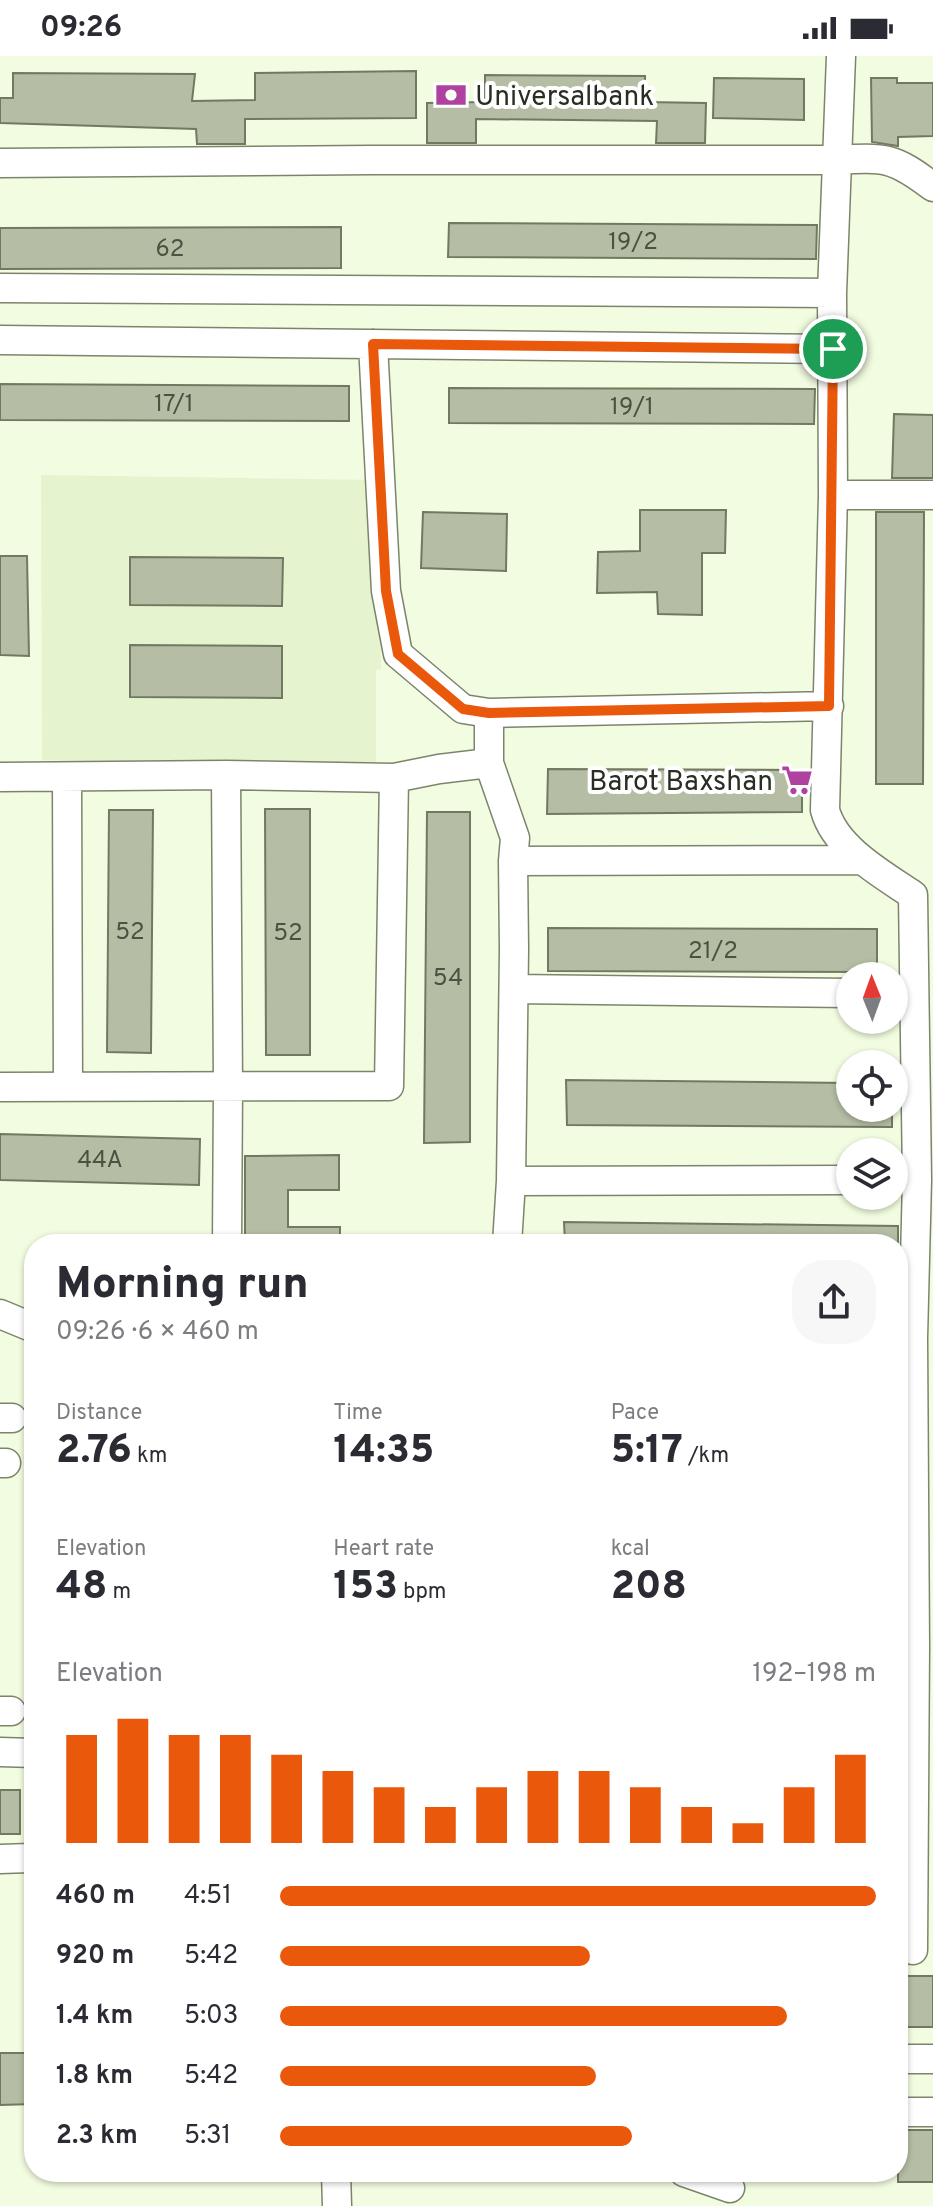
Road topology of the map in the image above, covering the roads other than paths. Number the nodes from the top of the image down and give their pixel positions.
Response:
1 (841, 56) edge
2 (837, 160) junction
3 (0, 163) edge
4 (933, 187) edge
5 (0, 288) edge
6 (832, 293) junction
7 (0, 340) edge
8 (373, 344) junction
9 (833, 349) junction
10 (833, 495) junction
11 (933, 495) edge
12 (829, 706) junction
13 (489, 713) junction
14 (489, 763) junction
15 (226, 775) junction
16 (0, 777) edge
17 (67, 778) junction
18 (394, 778) junction
19 (861, 860) junction
20 (513, 861) junction
21 (514, 989) junction
22 (836, 993) edge
23 (914, 994) edge
24 (68, 1086) junction
25 (228, 1086) junction
26 (0, 1087) edge
27 (908, 1138) edge
28 (836, 1180) edge
29 (511, 1181) junction
30 (908, 1195) edge
31 (227, 1234) edge
32 (508, 1234) edge
33 (923, 1306) edge
34 (0, 1314) edge
35 (24, 1324) edge
36 (908, 1333) edge
37 (908, 1687) edge
38 (0, 1752) edge
39 (24, 1753) edge
40 (912, 1785) edge
41 (24, 1858) edge
42 (0, 1859) edge
43 (915, 1950) edge
44 (908, 2059) edge
45 (933, 2059) edge
46 (908, 2112) edge
47 (933, 2112) edge
48 (336, 2182) edge
49 (711, 2182) edge
50 (730, 2189) edge
51 (337, 2206) edge

1 - 2 lane
2 - 3 lane
2 - 4 lane
2 - 6 lane
5 - 6 lane
6 - 9 lane
7 - 8 lane
8 - 9 lane
8 - 13 lane
9 - 10 lane
10 - 11 lane
10 - 12 lane
12 - 13 lane
12 - 19 lane
13 - 14 lane
14 - 18 lane
14 - 20 lane
15 - 17 lane
15 - 18 lane
15 - 25 lane
16 - 17 lane
17 - 24 lane
18 - 25 lane
19 - 20 lane
19 - 23 lane
20 - 21 lane
21 - 22 lane
21 - 29 lane
23 - 27 lane
24 - 25 lane
24 - 26 lane
25 - 31 lane
28 - 29 lane
29 - 32 lane
30 - 33 lane
33 - 36 lane
34 - 35 lane
37 - 40 lane
38 - 39 lane
40 - 43 lane
41 - 42 lane
44 - 45 lane
46 - 47 lane
48 - 51 lane
49 - 50 lane

